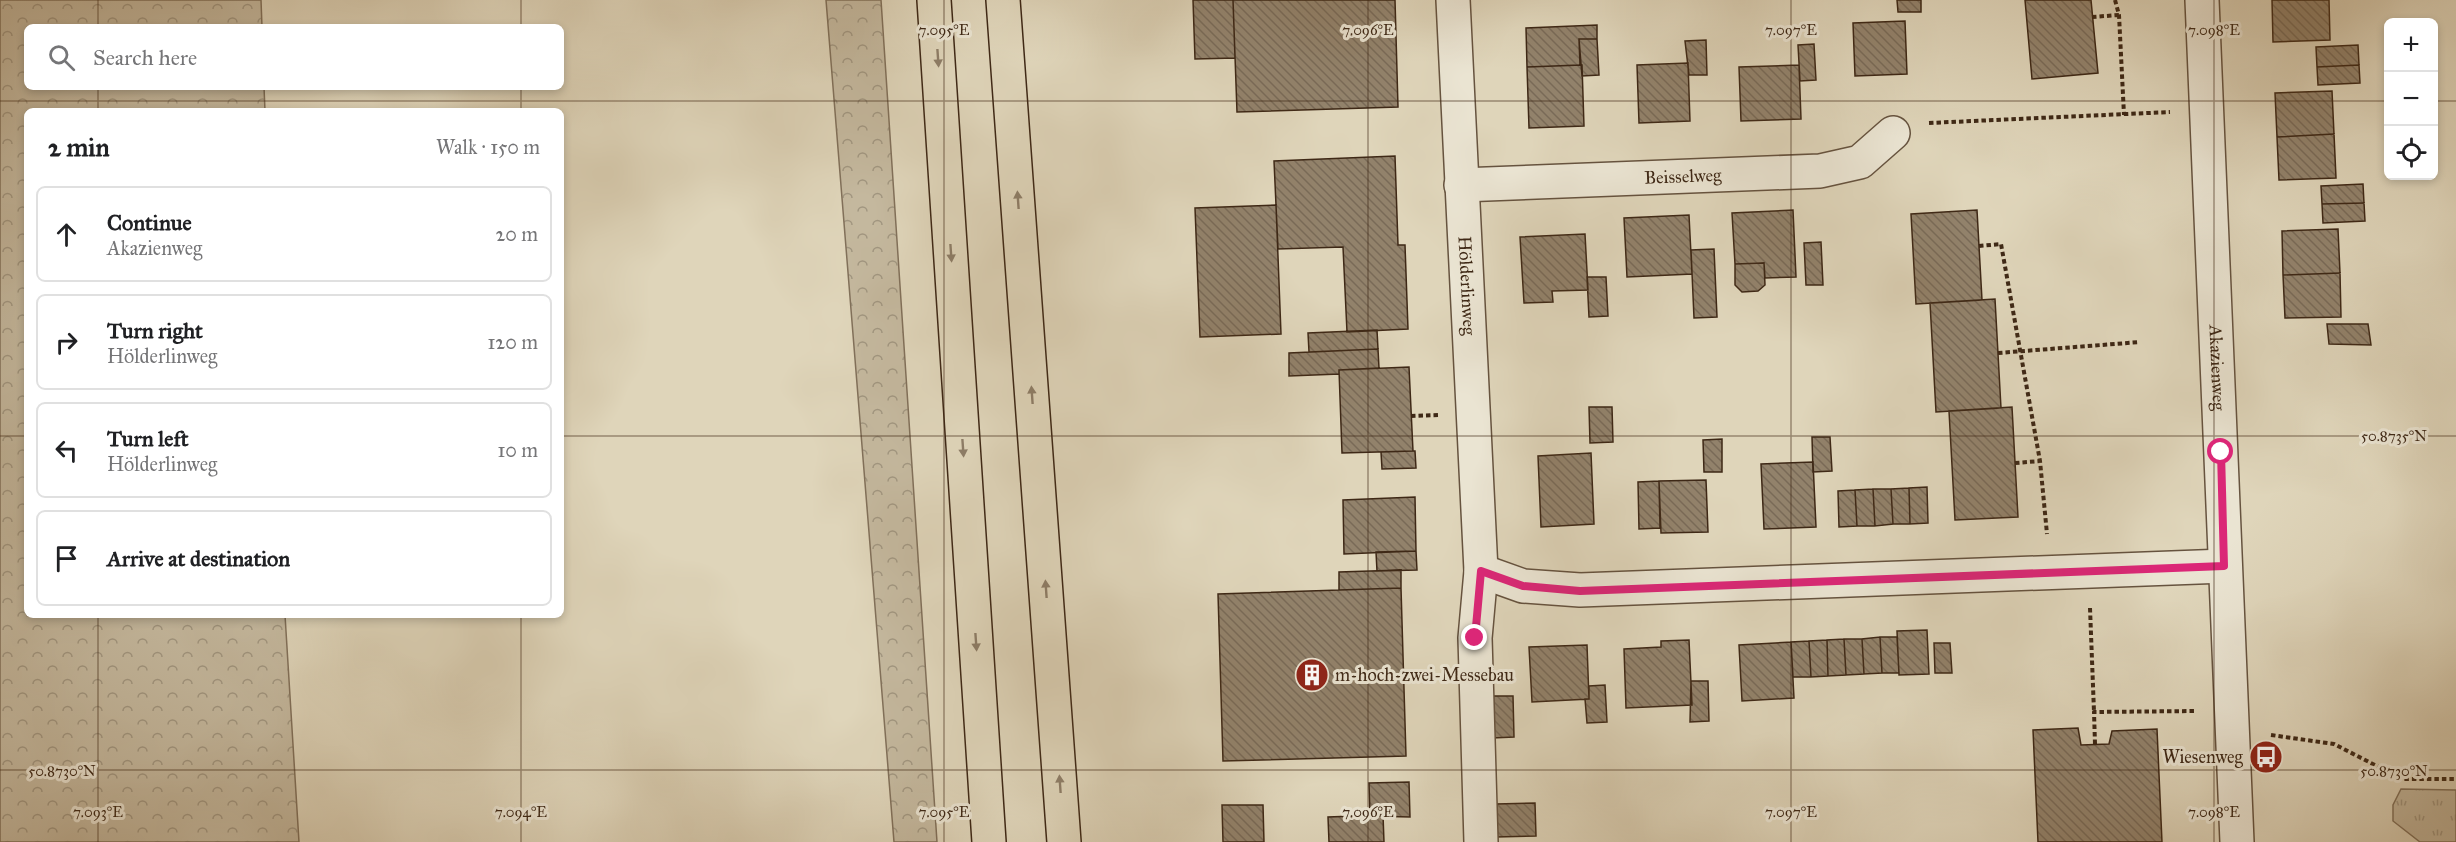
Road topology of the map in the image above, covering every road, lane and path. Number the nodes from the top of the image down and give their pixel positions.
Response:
1 (934, 0) edge
2 (1003, 0) edge
3 (1453, 0) edge
4 (2115, 0) edge
5 (2202, 0) edge
6 (2119, 15) junction
7 (2092, 17) dead end
8 (2207, 110) junction
9 (2124, 115) junction
10 (1893, 133) joint
11 (1461, 185) junction
12 (1979, 246) dead end
13 (2140, 342) dead end
14 (2020, 351) junction
15 (1998, 353) dead end
16 (2040, 461) junction
17 (2015, 463) dead end
18 (2224, 566) junction
19 (1481, 571) junction
20 (2089, 571) junction
21 (2050, 572) junction
22 (2094, 712) junction
23 (2231, 721) junction
24 (2095, 744) dead end
25 (2456, 779) edge
26 (988, 842) edge
27 (1064, 842) edge
28 (1481, 842) edge
29 (2237, 842) edge

1 -> 26 highway
27 -> 2 highway
3 - 11 street, Hölderlinweg
4 - 6 path
5 - 8 street, Akazienweg
6 - 7 path
6 - 9 path
8 - 9 path
8 - 18 street, Akazienweg
9 - 10 path
10 - 11 street, Beisselweg
11 - 19 street, Hölderlinweg
12 - 14 path
13 - 14 path
14 - 15 path
14 - 16 path
16 - 17 path
16 - 21 path
18 - 20 street
18 - 23 street, Akazienweg
19 - 21 street
19 - 28 street, Hölderlinweg
20 - 21 street
20 - 22 path
22 - 23 path
22 - 24 path
23 - 25 path
23 - 29 street, Akazienweg

